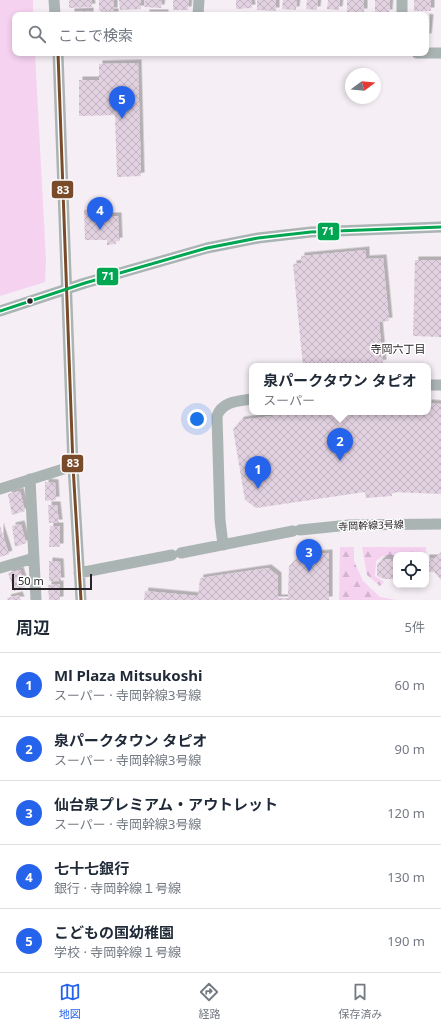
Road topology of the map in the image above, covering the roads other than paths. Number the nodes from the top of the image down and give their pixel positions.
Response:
1 (54, 0) edge
2 (199, 0) edge
3 (402, 0) edge
4 (55, 12) edge
5 (198, 12) edge
6 (402, 12) edge
7 (429, 53) edge
8 (441, 53) edge
9 (58, 56) edge
10 (440, 227) edge
11 (68, 289) junction
12 (0, 311) edge
13 (249, 400) edge
14 (73, 466) junction
15 (30, 479) junction
16 (0, 489) edge
17 (441, 524) edge
18 (223, 545) junction
19 (34, 558) junction
20 (0, 568) edge
21 (79, 573) junction
22 (36, 600) edge
23 (81, 600) edge

1 - 4 street
2 - 5 street
3 - 6 street
7 - 8 street
9 - 11 street
10 - 11 street
11 - 12 street
11 - 14 street
13 - 18 street
14 - 15 street
14 - 21 street
15 - 16 street
15 - 19 street
17 - 18 street, 寺岡幹線3号線
18 - 21 street, 寺岡幹線3号線
19 - 20 street
19 - 22 street
21 - 23 street

